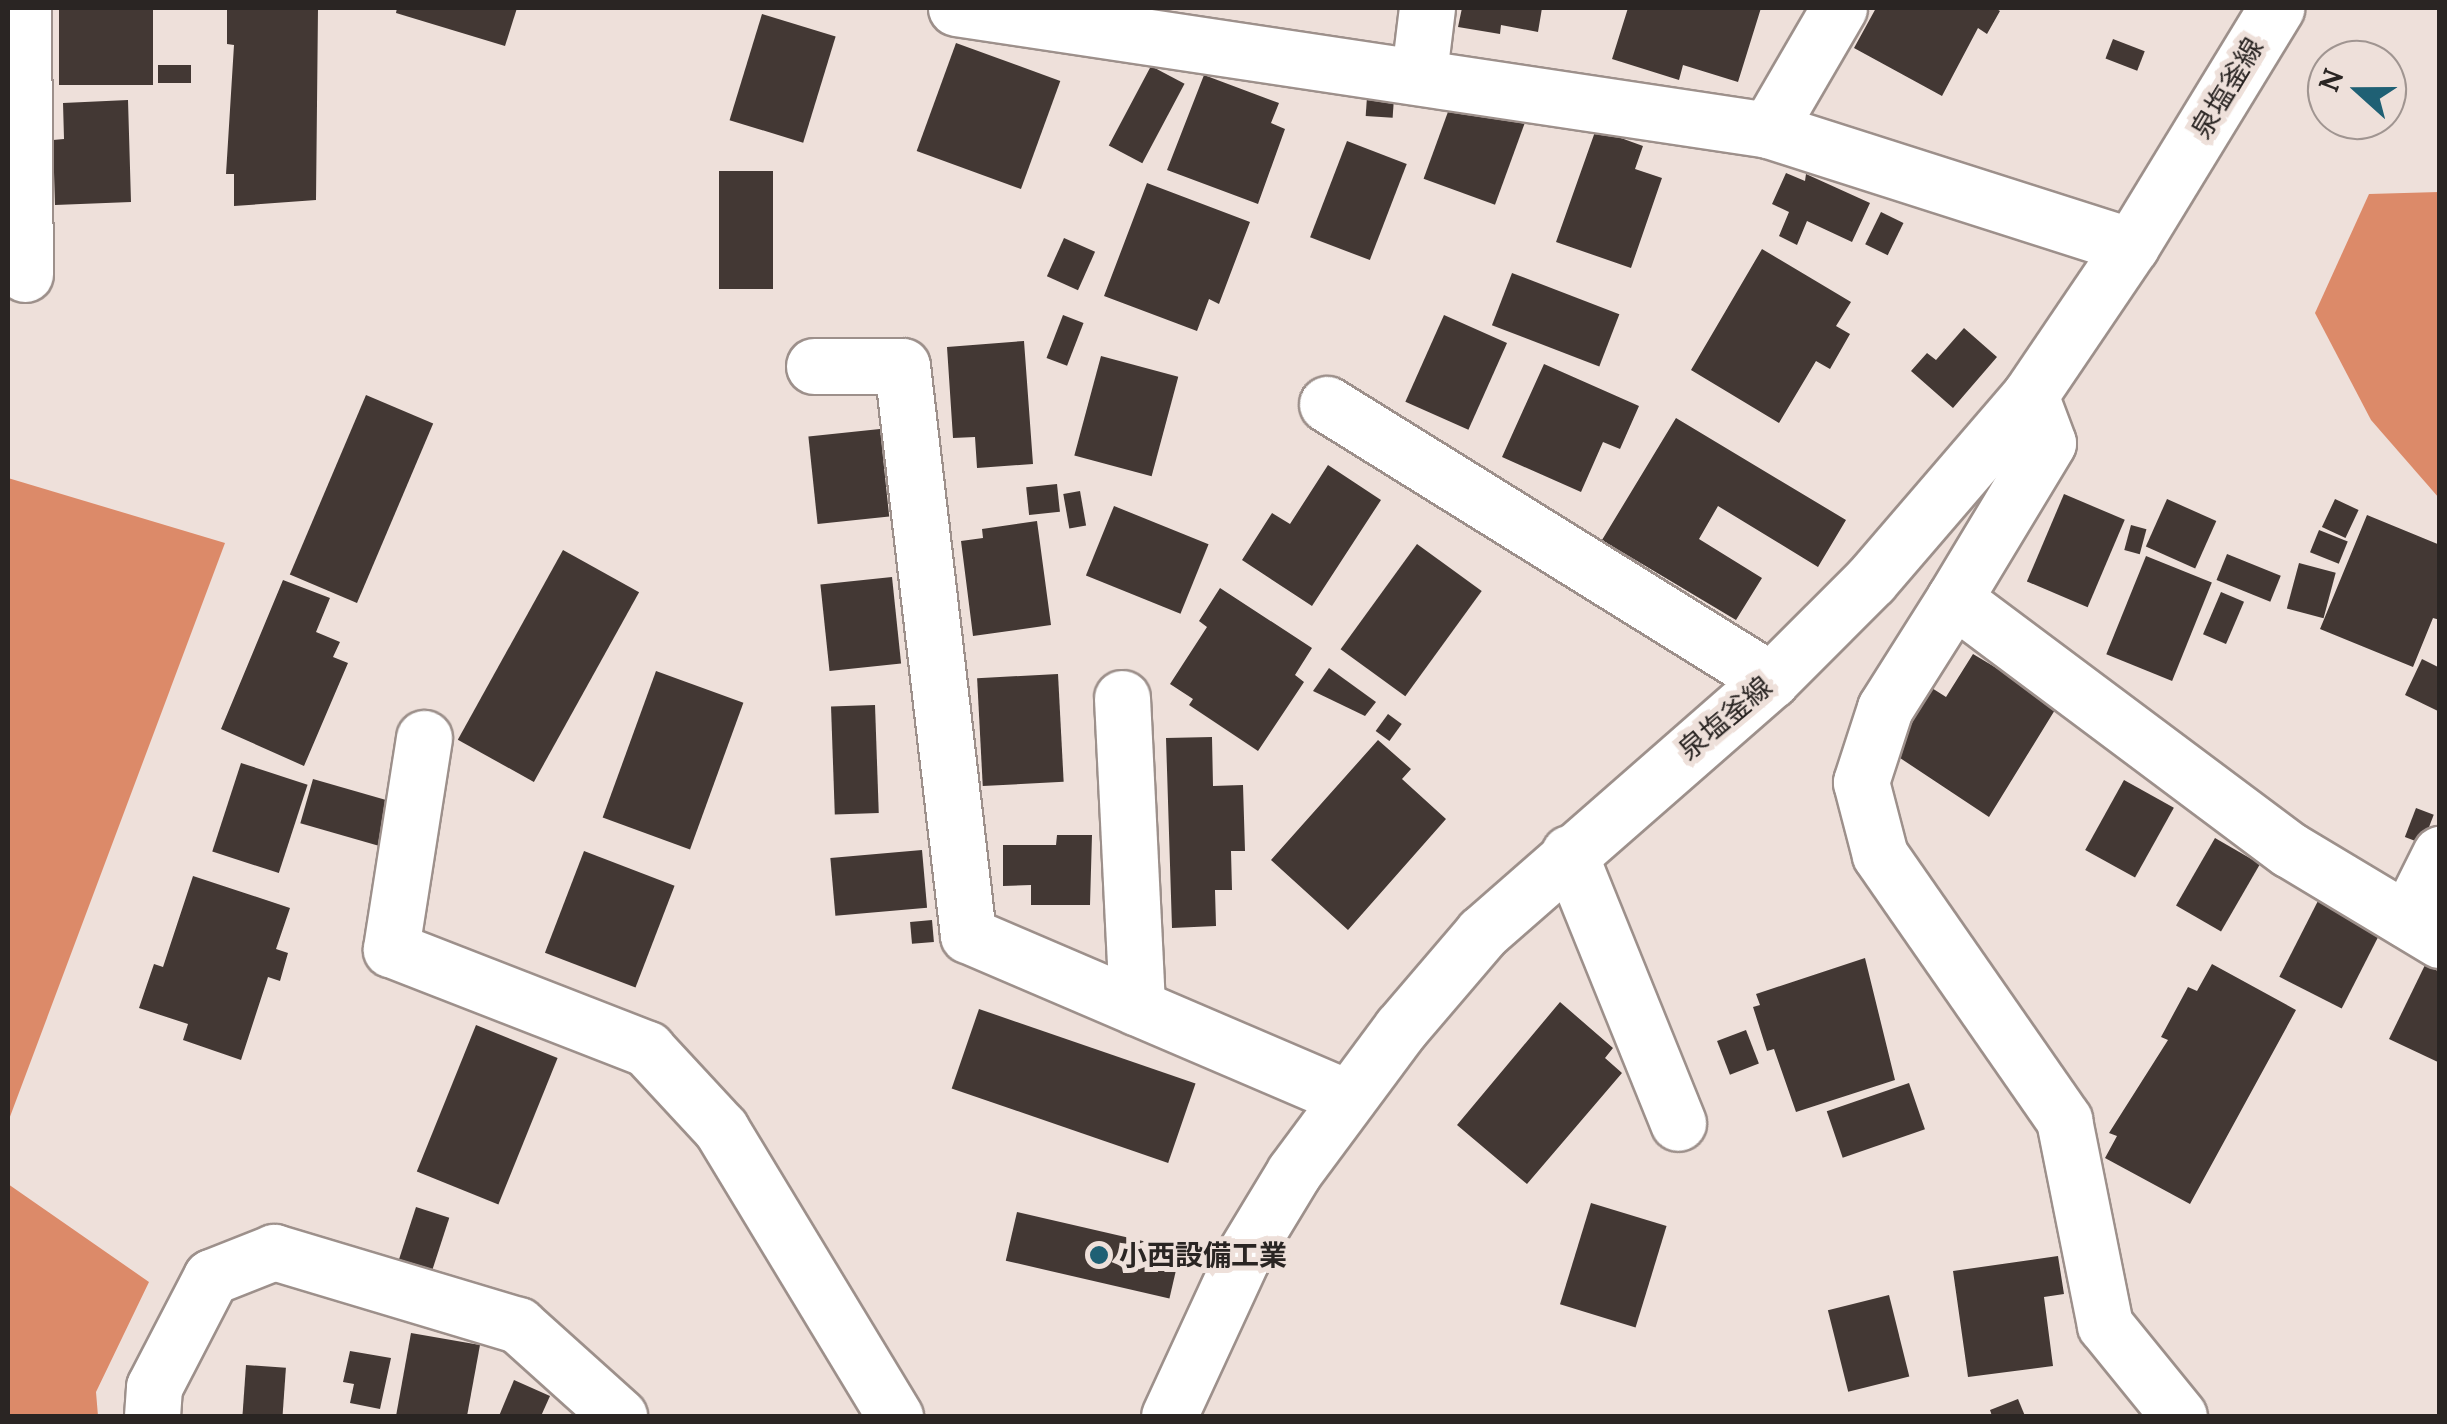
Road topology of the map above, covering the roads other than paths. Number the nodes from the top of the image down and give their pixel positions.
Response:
1 (24, 8) edge
2 (956, 8) edge
3 (1427, 8) edge
4 (1838, 8) edge
5 (2276, 8) edge
6 (1419, 73) junction
7 (1768, 130) junction
8 (2131, 246) junction
9 (25, 274) dead end
10 (814, 366) dead end
11 (2030, 396) junction
12 (1327, 404) dead end
13 (1954, 599) junction
14 (1771, 680) junction
15 (1122, 698) dead end
16 (424, 738) dead end
17 (1569, 853) junction
18 (2440, 854) edge
19 (2423, 930) edge
20 (1137, 1008) junction
21 (1348, 1098) junction
22 (1678, 1123) dead end
23 (152, 1416) edge
24 (619, 1416) edge
25 (895, 1416) edge
26 (1168, 1416) edge
27 (2179, 1416) edge

1 - 9 street
2 - 6 street
3 - 6 street
4 - 7 street
5 - 8 street, 泉塩釜線
6 - 7 street
7 - 8 street
8 - 11 street, 泉塩釜線
10 - 20 street
11 - 13 street
11 - 14 street, 泉塩釜線
12 - 14 street
13 - 19 street
13 - 27 street
14 - 17 street, 泉塩釜線
15 - 20 street
16 - 25 street
17 - 21 street, 泉塩釜線
17 - 22 street
18 - 19 street
20 - 21 street
21 - 26 street, 泉塩釜線
23 - 24 street

